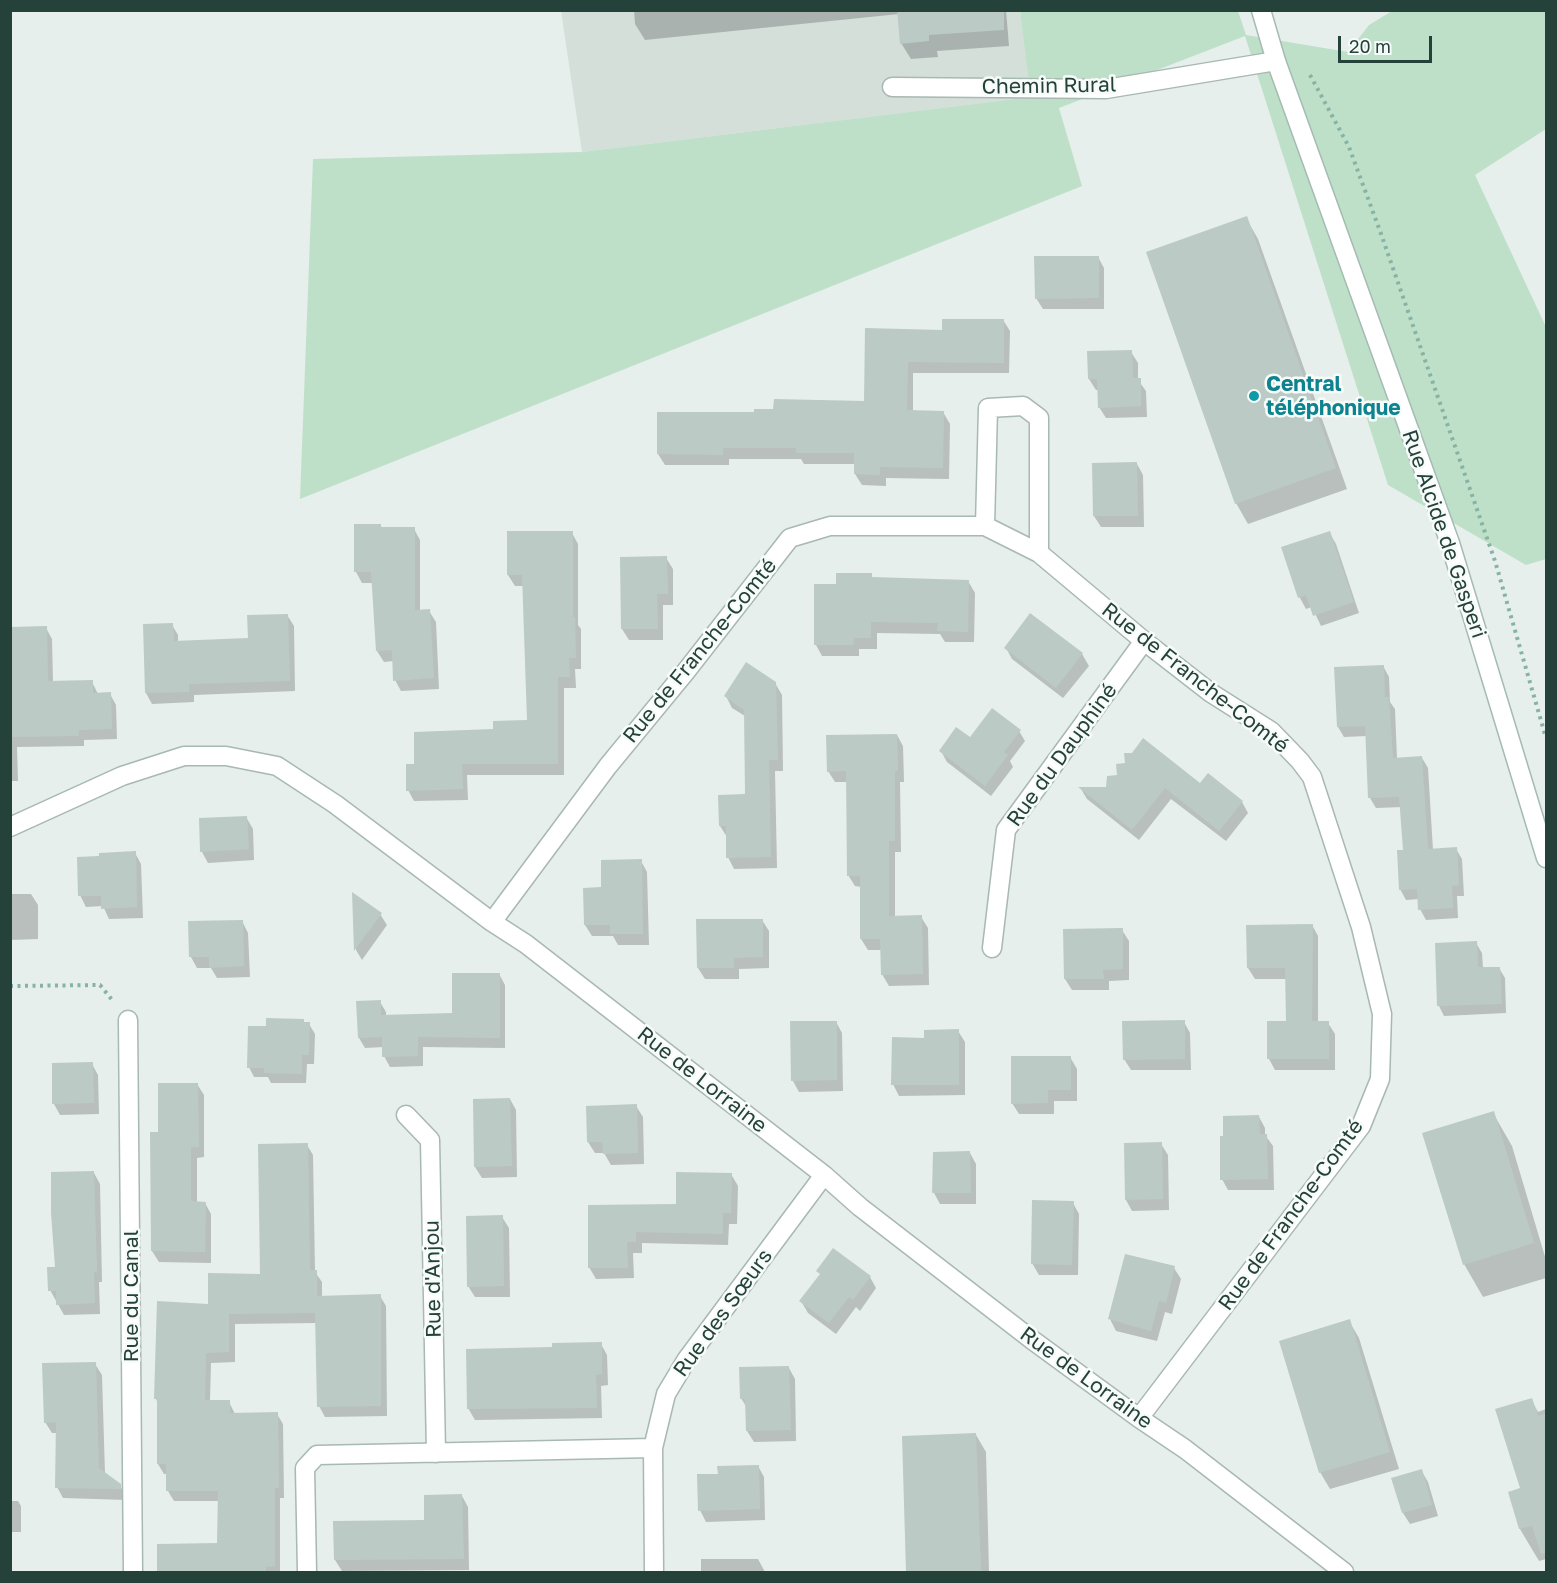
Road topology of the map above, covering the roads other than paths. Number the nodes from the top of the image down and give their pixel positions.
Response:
1 (1261, 10) edge
2 (1276, 61) junction
3 (892, 87) dead end
4 (985, 526) junction
5 (1039, 554) junction
6 (1144, 641) junction
7 (10, 827) edge
8 (1546, 858) edge
9 (492, 922) junction
10 (992, 948) dead end
11 (128, 1020) road end
12 (406, 1115) dead end
13 (824, 1175) junction
14 (1139, 1418) junction
15 (653, 1448) junction
16 (436, 1453) junction
17 (133, 1572) edge
18 (307, 1572) edge
19 (654, 1572) edge
20 (1344, 1572) edge

1 - 2 street, Rue Alcide de Gasperi
2 - 3 street, Chemin Rural
2 - 8 street, Rue Alcide de Gasperi
4 - 5 street, Rue de Franche-Comté
4 - 5 street
4 - 9 street, Rue de Franche-Comté
5 - 6 street, Rue de Franche-Comté
6 - 10 street, Rue du Dauphiné
6 - 14 street, Rue de Franche-Comté
7 - 9 street, Rue de Lorraine
9 - 13 street, Rue de Lorraine
11 - 17 street, Rue du Canal
12 - 16 street, Rue d'Anjou
13 - 14 street, Rue de Lorraine
13 - 15 street, Rue des Sœurs
14 - 20 street, Rue de Lorraine
15 - 16 street
15 - 19 street, Rue des Sœurs
16 - 18 street

